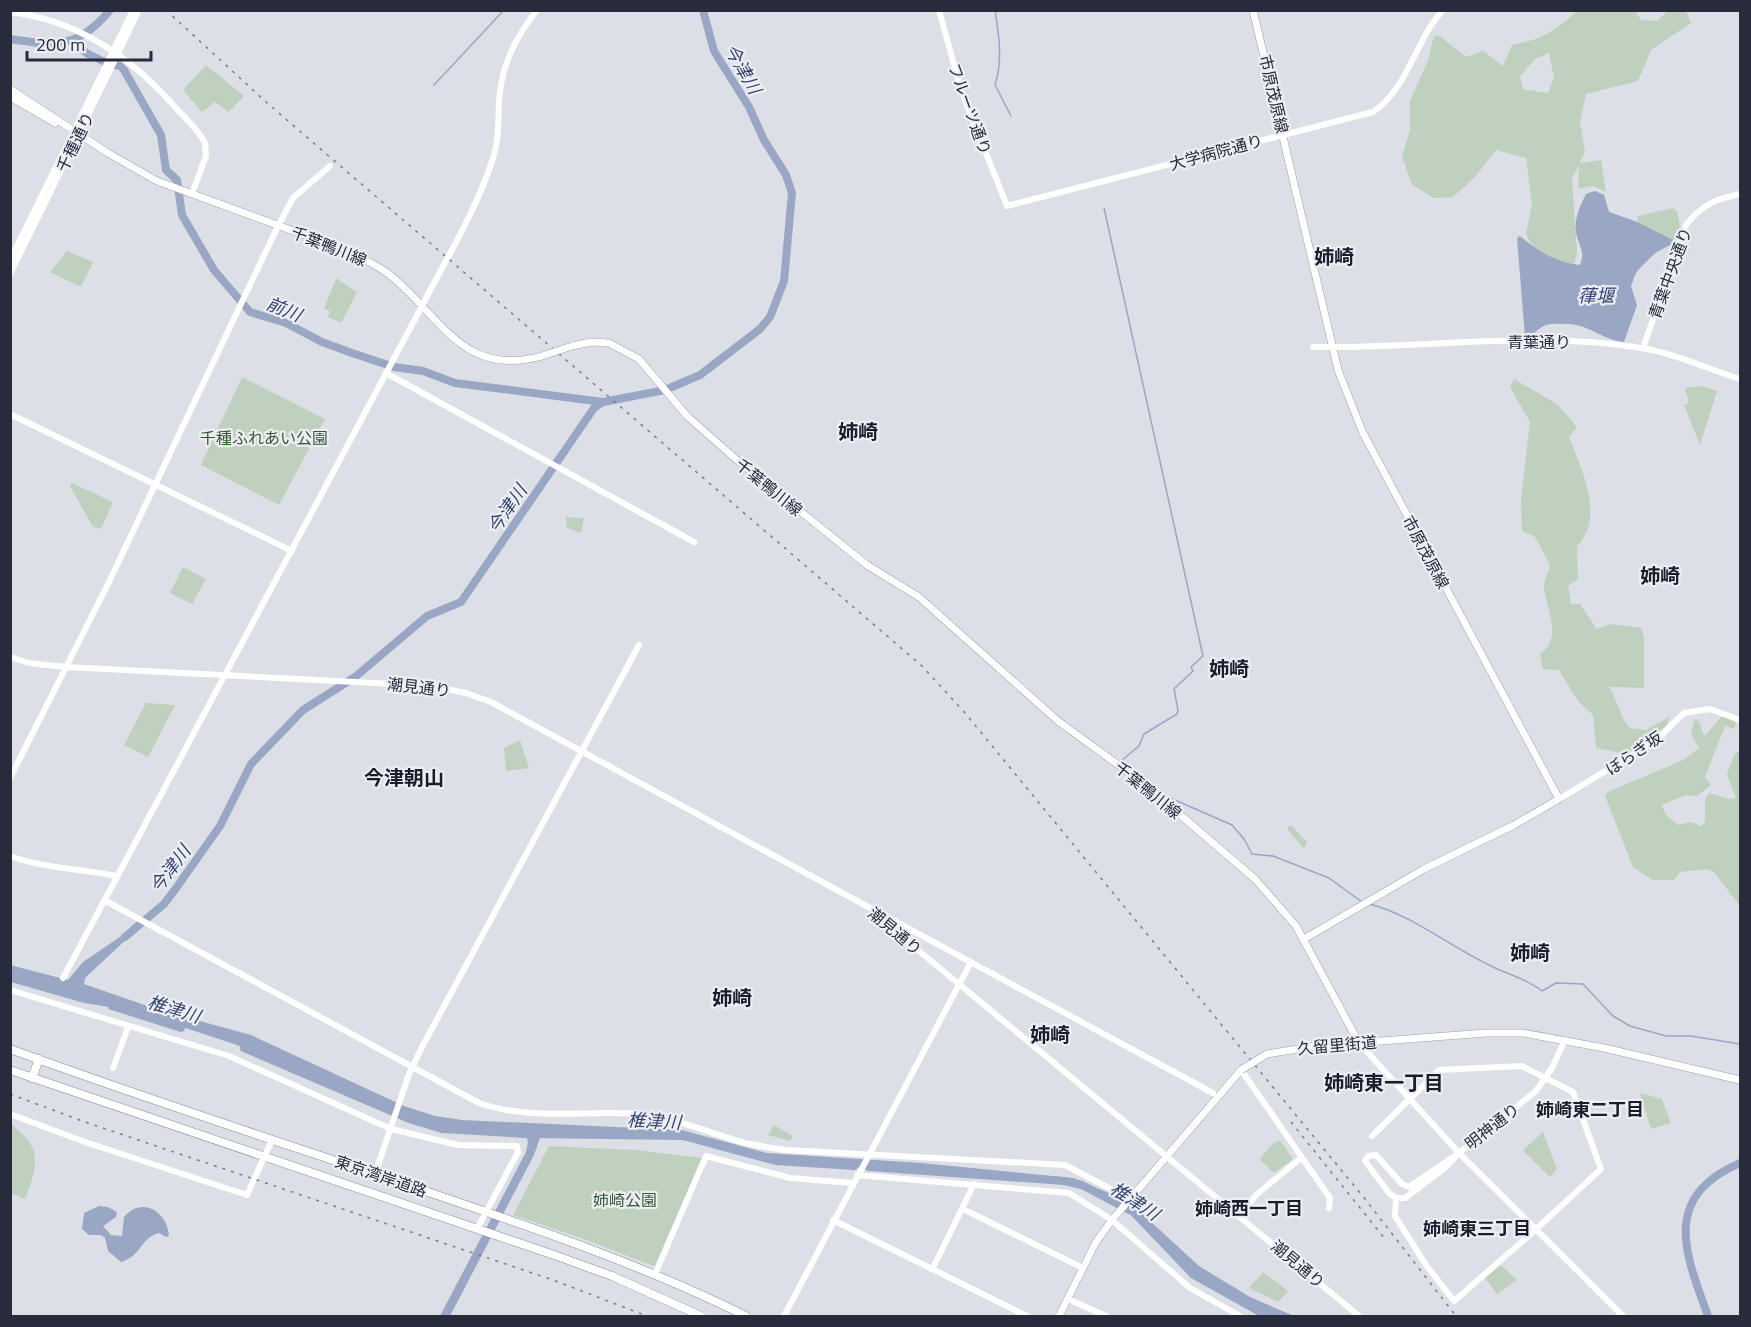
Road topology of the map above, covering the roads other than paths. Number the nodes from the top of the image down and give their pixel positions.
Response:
1 (133, 10) edge
2 (139, 10) edge
3 (537, 10) edge
4 (939, 10) edge
5 (1253, 10) edge
6 (1443, 10) edge
7 (10, 12) edge
8 (10, 89) edge
9 (10, 97) edge
10 (93, 99) junction
11 (76, 133) junction
12 (1284, 135) junction
13 (330, 166) dead end
14 (192, 194) junction
15 (1740, 194) edge
16 (1007, 206) joint
17 (278, 226) junction
18 (10, 260) edge
19 (10, 274) edge
20 (422, 306) junction
21 (1313, 347) dead end
22 (1333, 347) junction
23 (1643, 348) junction
24 (386, 373) junction
25 (1740, 379) edge
26 (10, 414) edge
27 (155, 484) junction
28 (694, 542) dead end
29 (292, 551) junction
30 (639, 645) dead end
31 (10, 657) edge
32 (66, 667) junction
33 (224, 675) junction
34 (1740, 720) edge
35 (582, 752) junction
36 (10, 778) edge
37 (1559, 799) junction
38 (10, 856) edge
39 (116, 876) junction
40 (104, 900) junction
41 (872, 909) junction
42 (1304, 939) junction
43 (971, 962) junction
44 (63, 978) dead end
45 (960, 985) junction
46 (10, 990) edge
47 (128, 1027) junction
48 (1565, 1040) junction
49 (1359, 1043) junction
50 (10, 1049) edge
51 (39, 1059) junction
52 (413, 1066) junction
53 (113, 1068) dead end
54 (10, 1070) edge
55 (1244, 1074) dead end
56 (1547, 1077) junction
57 (32, 1078) junction
58 (1740, 1080) edge
59 (1213, 1093) dead end
60 (1409, 1100) junction
61 (10, 1114) edge
62 (392, 1125) junction
63 (1372, 1136) dead end
64 (272, 1140) junction
65 (1459, 1153) junction
66 (1166, 1155) junction
67 (867, 1156) junction
68 (1301, 1158) junction
69 (265, 1159) junction
70 (858, 1173) junction
71 (375, 1174) junction
72 (852, 1183) junction
73 (974, 1184) junction
74 (1396, 1198) junction
75 (1129, 1201) junction
76 (963, 1209) junction
77 (1329, 1209) dead end
78 (486, 1212) junction
79 (1239, 1215) junction
80 (1114, 1217) junction
81 (833, 1220) junction
82 (1538, 1228) junction
83 (477, 1229) junction
84 (933, 1268) junction
85 (1083, 1269) junction
86 (655, 1274) junction
87 (1068, 1299) junction
88 (701, 1317) edge
89 (746, 1317) edge
90 (784, 1317) edge
91 (1027, 1317) edge
92 (1059, 1317) edge
93 (1106, 1317) edge
94 (1240, 1317) edge
95 (1359, 1317) edge
96 (1623, 1317) edge

1 - 10 street, 千種通り, bridge
2 - 10 street, 千種通り, bridge
3 - 20 street
4 - 16 street, フルーツ通り
5 - 12 main road, 市原茂原線
6 - 12 street, 大学病院通り
7 - 14 street
8 - 11 main road, 千葉鴨川線
9 - 11 main road, 千葉鴨川線
10 - 11 street, 千種通り
11 - 14 main road, 千葉鴨川線
11 - 18 street, 千種通り
11 - 19 street, 千種通り
12 - 16 street, 大学病院通り
12 - 22 main road, 市原茂原線
13 - 17 street
14 - 17 main road, 千葉鴨川線
15 - 23 street, 青葉中央通り
17 - 20 main road, 千葉鴨川線
17 - 27 street
20 - 24 street
20 - 42 main road, 千葉鴨川線, bridge
21 - 22 street, 青葉通り
22 - 23 street, 青葉通り
22 - 37 main road, 市原茂原線
23 - 25 street, 青葉通り
24 - 28 street
24 - 29 street
26 - 27 street
27 - 29 street
27 - 32 street
29 - 33 street
30 - 35 street
31 - 32 street
32 - 33 street
32 - 36 street
33 - 35 street, 潮見通り
33 - 39 street
34 - 37 street, ぼらぎ坂
35 - 41 street, 潮見通り
35 - 52 street
37 - 42 main road
38 - 39 street
39 - 40 street
40 - 44 street
40 - 52 street
41 - 43 street
41 - 45 street, 潮見通り
42 - 49 main road, 千葉鴨川線
43 - 45 street
43 - 59 street
45 - 66 street, 潮見通り
45 - 67 street
46 - 47 street
47 - 53 street
47 - 62 street
48 - 49 main road, 久留里街道
48 - 56 street, 明神通り
48 - 58 main road, 久留里街道
49 - 60 street
49 - 66 main road, 久留里街道, bridge
50 - 51 highway, 東京湾岸道路
51 - 57 highway
51 - 64 highway, 東京湾岸道路
52 - 62 street
52 - 67 street
54 - 57 highway, 東京湾岸道路
55 - 68 street
56 - 60 street
56 - 65 street, 明神通り
56 - 82 street
57 - 69 highway, 東京湾岸道路
60 - 63 street
60 - 65 street
61 - 69 street
62 - 71 street
62 - 78 street
64 - 69 street
64 - 71 highway, 東京湾岸道路
65 - 74 street, 明神通り
65 - 74 street, 明神通り
65 - 82 street
66 - 75 main road, 久留里街道
66 - 79 street, 潮見通り
67 - 70 street
67 - 75 street
68 - 77 street
68 - 79 street
69 - 83 highway, 東京湾岸道路
70 - 72 street
70 - 73 street
71 - 78 highway, 東京湾岸道路
72 - 81 street
72 - 86 street
73 - 76 street
73 - 80 street
74 - 82 street
75 - 80 main road, 久留里街道
76 - 84 street
76 - 85 street
78 - 83 street
78 - 86 highway, 東京湾岸道路
79 - 95 street, 潮見通り
80 - 85 main road, 久留里街道
80 - 94 street
81 - 84 street
81 - 90 street
82 - 96 street
83 - 88 highway, 東京湾岸道路
84 - 91 street
85 - 87 main road, 久留里街道
86 - 89 highway, 東京湾岸道路
87 - 92 main road, 久留里街道
87 - 93 street

